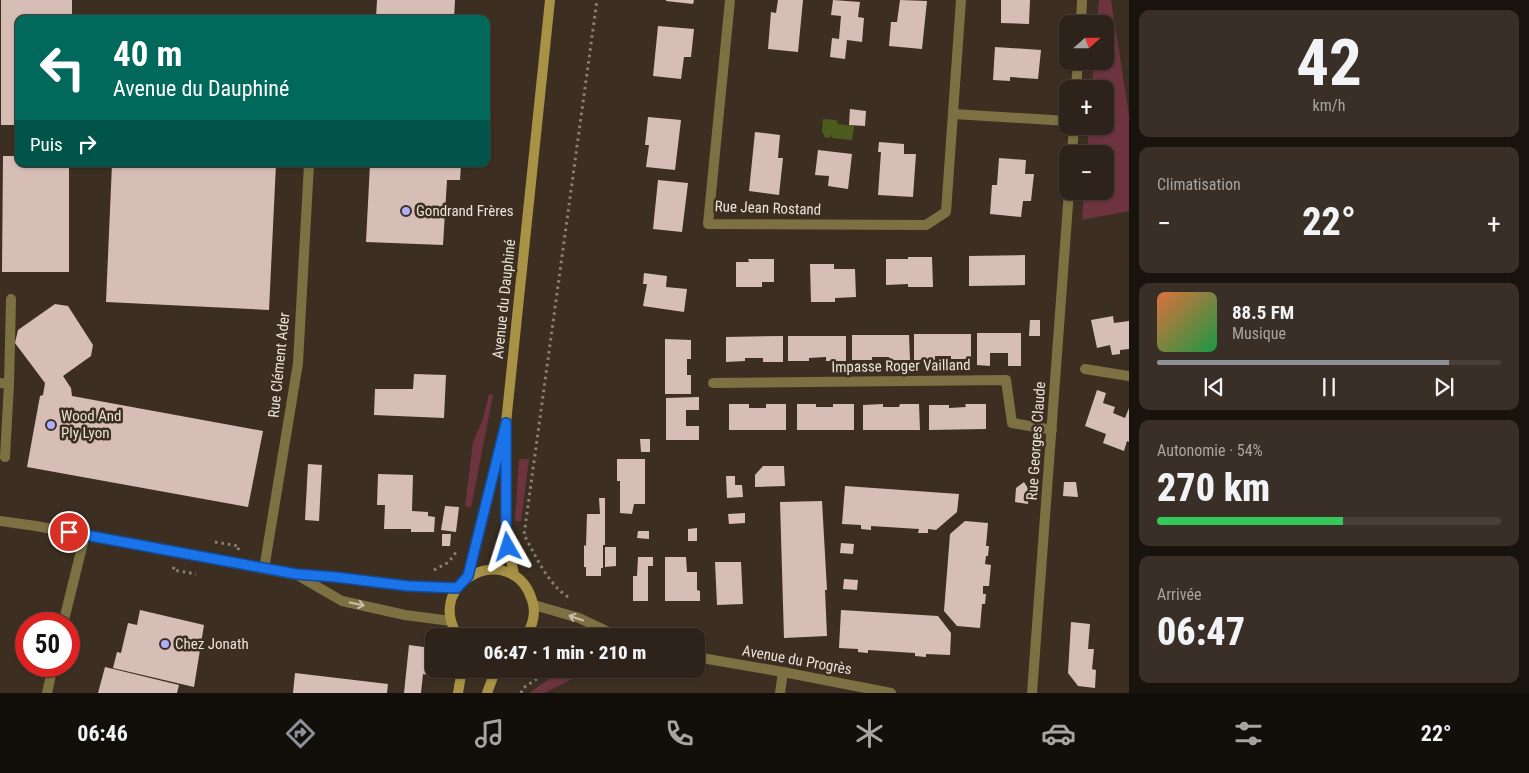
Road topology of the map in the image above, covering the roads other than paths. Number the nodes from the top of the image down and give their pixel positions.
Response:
1 (550, 0) edge
2 (730, 0) edge
3 (961, 0) edge
4 (1082, 0) edge
5 (1081, 15) edge
6 (954, 114) junction
7 (1059, 120) edge
8 (309, 167) edge
9 (1068, 200) edge
10 (12, 299) dead end
11 (1085, 369) dead end
12 (1129, 376) edge
13 (713, 383) dead end
14 (4, 384) edge
15 (506, 423) junction
16 (1052, 430) junction
17 (5, 456) dead end
18 (0, 521) edge
19 (85, 534) junction
20 (264, 569) junction
21 (296, 574) junction
22 (514, 575) junction
23 (468, 576) junction
24 (457, 588) junction
25 (534, 605) junction
26 (67, 612) edge
27 (451, 621) junction
28 (454, 628) edge
29 (531, 628) edge
30 (600, 628) edge
31 (705, 659) edge
32 (783, 672) junction
33 (51, 677) edge
34 (460, 678) edge
35 (493, 678) edge
36 (47, 693) edge
37 (458, 693) edge
38 (488, 693) edge
39 (780, 693) edge
40 (891, 693) edge
41 (1032, 693) edge

1 - 15 main road, Avenue du Dauphiné
2 - 6 street, Rue Jean Rostand
3 - 6 street, Rue Jean Rostand
4 - 5 street
6 - 7 street
8 - 20 street, Rue Clément Ader
9 - 16 street, Rue Georges Claude
10 - 14 street
11 - 12 street
13 - 16 street, Impasse Roger Vailland
14 - 17 street
15 - 22 main road, Avenue du Dauphiné
15 - 23 main road, Avenue du Dauphiné
16 - 41 street, Rue Georges Claude
18 - 19 street
19 - 20 street
19 - 26 street
20 - 21 street
21 - 24 street
21 -> 27 street
22 - 23 main road
22 - 25 main road
23 - 24 main road
24 - 27 main road
25 - 29 main road
30 -> 25 street
27 - 28 main road
31 - 32 street, Avenue du Progrès
32 - 39 street
32 - 40 street, Avenue du Progrès
33 - 36 street
34 - 37 main road
35 - 38 main road

